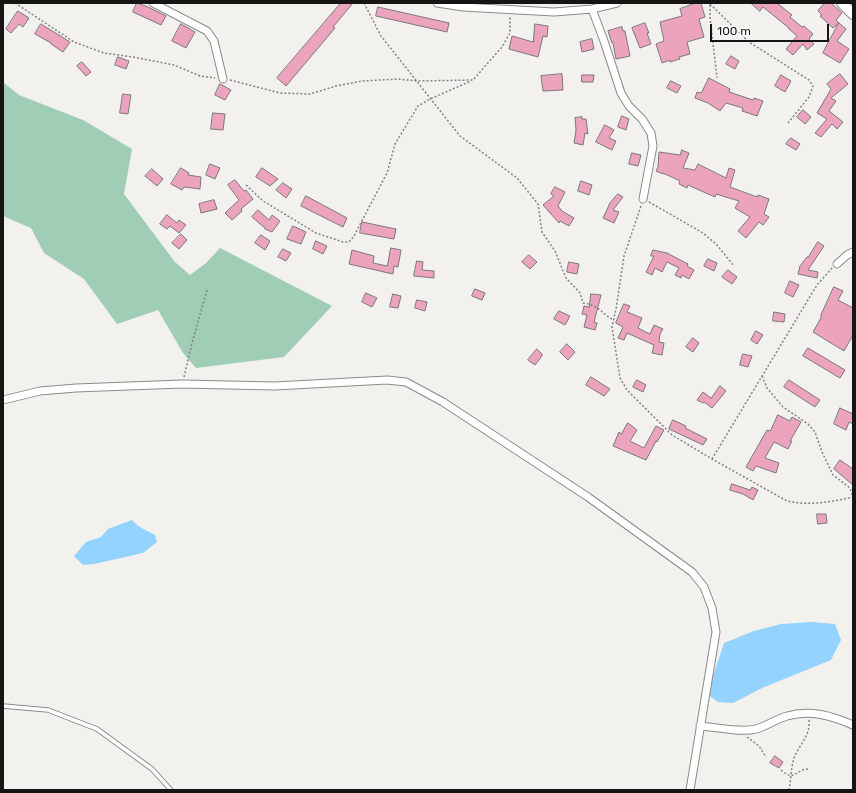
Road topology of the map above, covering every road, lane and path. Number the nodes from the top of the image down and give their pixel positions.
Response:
1 (15, 3) edge
2 (153, 3) edge
3 (364, 3) edge
4 (437, 3) edge
5 (617, 3) edge
6 (710, 3) edge
7 (842, 3) edge
8 (511, 6) edge
9 (592, 9) junction
10 (853, 14) edge
11 (223, 78) junction
12 (717, 78) dead end
13 (473, 80) junction
14 (417, 81) junction
15 (430, 99) junction
16 (788, 123) dead end
17 (246, 184) dead end
18 (643, 199) junction
19 (853, 252) edge
20 (837, 264) joint
21 (734, 266) dead end
22 (207, 290) dead end
23 (614, 320) junction
24 (762, 376) junction
25 (182, 384) junction
26 (4, 398) edge
27 (712, 459) junction
28 (853, 497) edge
29 (3, 706) edge
30 (805, 713) junction
31 (853, 725) edge
32 (700, 726) junction
33 (742, 729) junction
34 (766, 757) dead end
35 (810, 769) dead end
36 (781, 770) dead end
37 (792, 776) junction
38 (171, 790) edge
39 (690, 790) edge
40 (789, 790) edge

1 - 11 path
2 - 11 street
3 - 14 path
4 - 8 street
5 - 9 street
6 - 12 path
6 - 16 path
7 - 10 main road
8 - 9 street
8 - 13 path
9 - 18 street
11 - 14 path
13 - 14 path
13 - 15 path
14 - 15 path
15 - 17 path
15 - 23 path
18 - 21 path
18 - 23 path
19 - 20 street
20 - 24 path
22 - 25 path
23 - 27 path
24 - 27 path
24 - 28 path
25 - 26 street
25 - 32 street
27 - 28 path
29 - 38 lane
30 - 31 street
30 - 33 street
30 - 37 path
32 - 33 street
32 - 39 street
33 - 34 path
35 - 37 path
36 - 37 path
37 - 40 path

